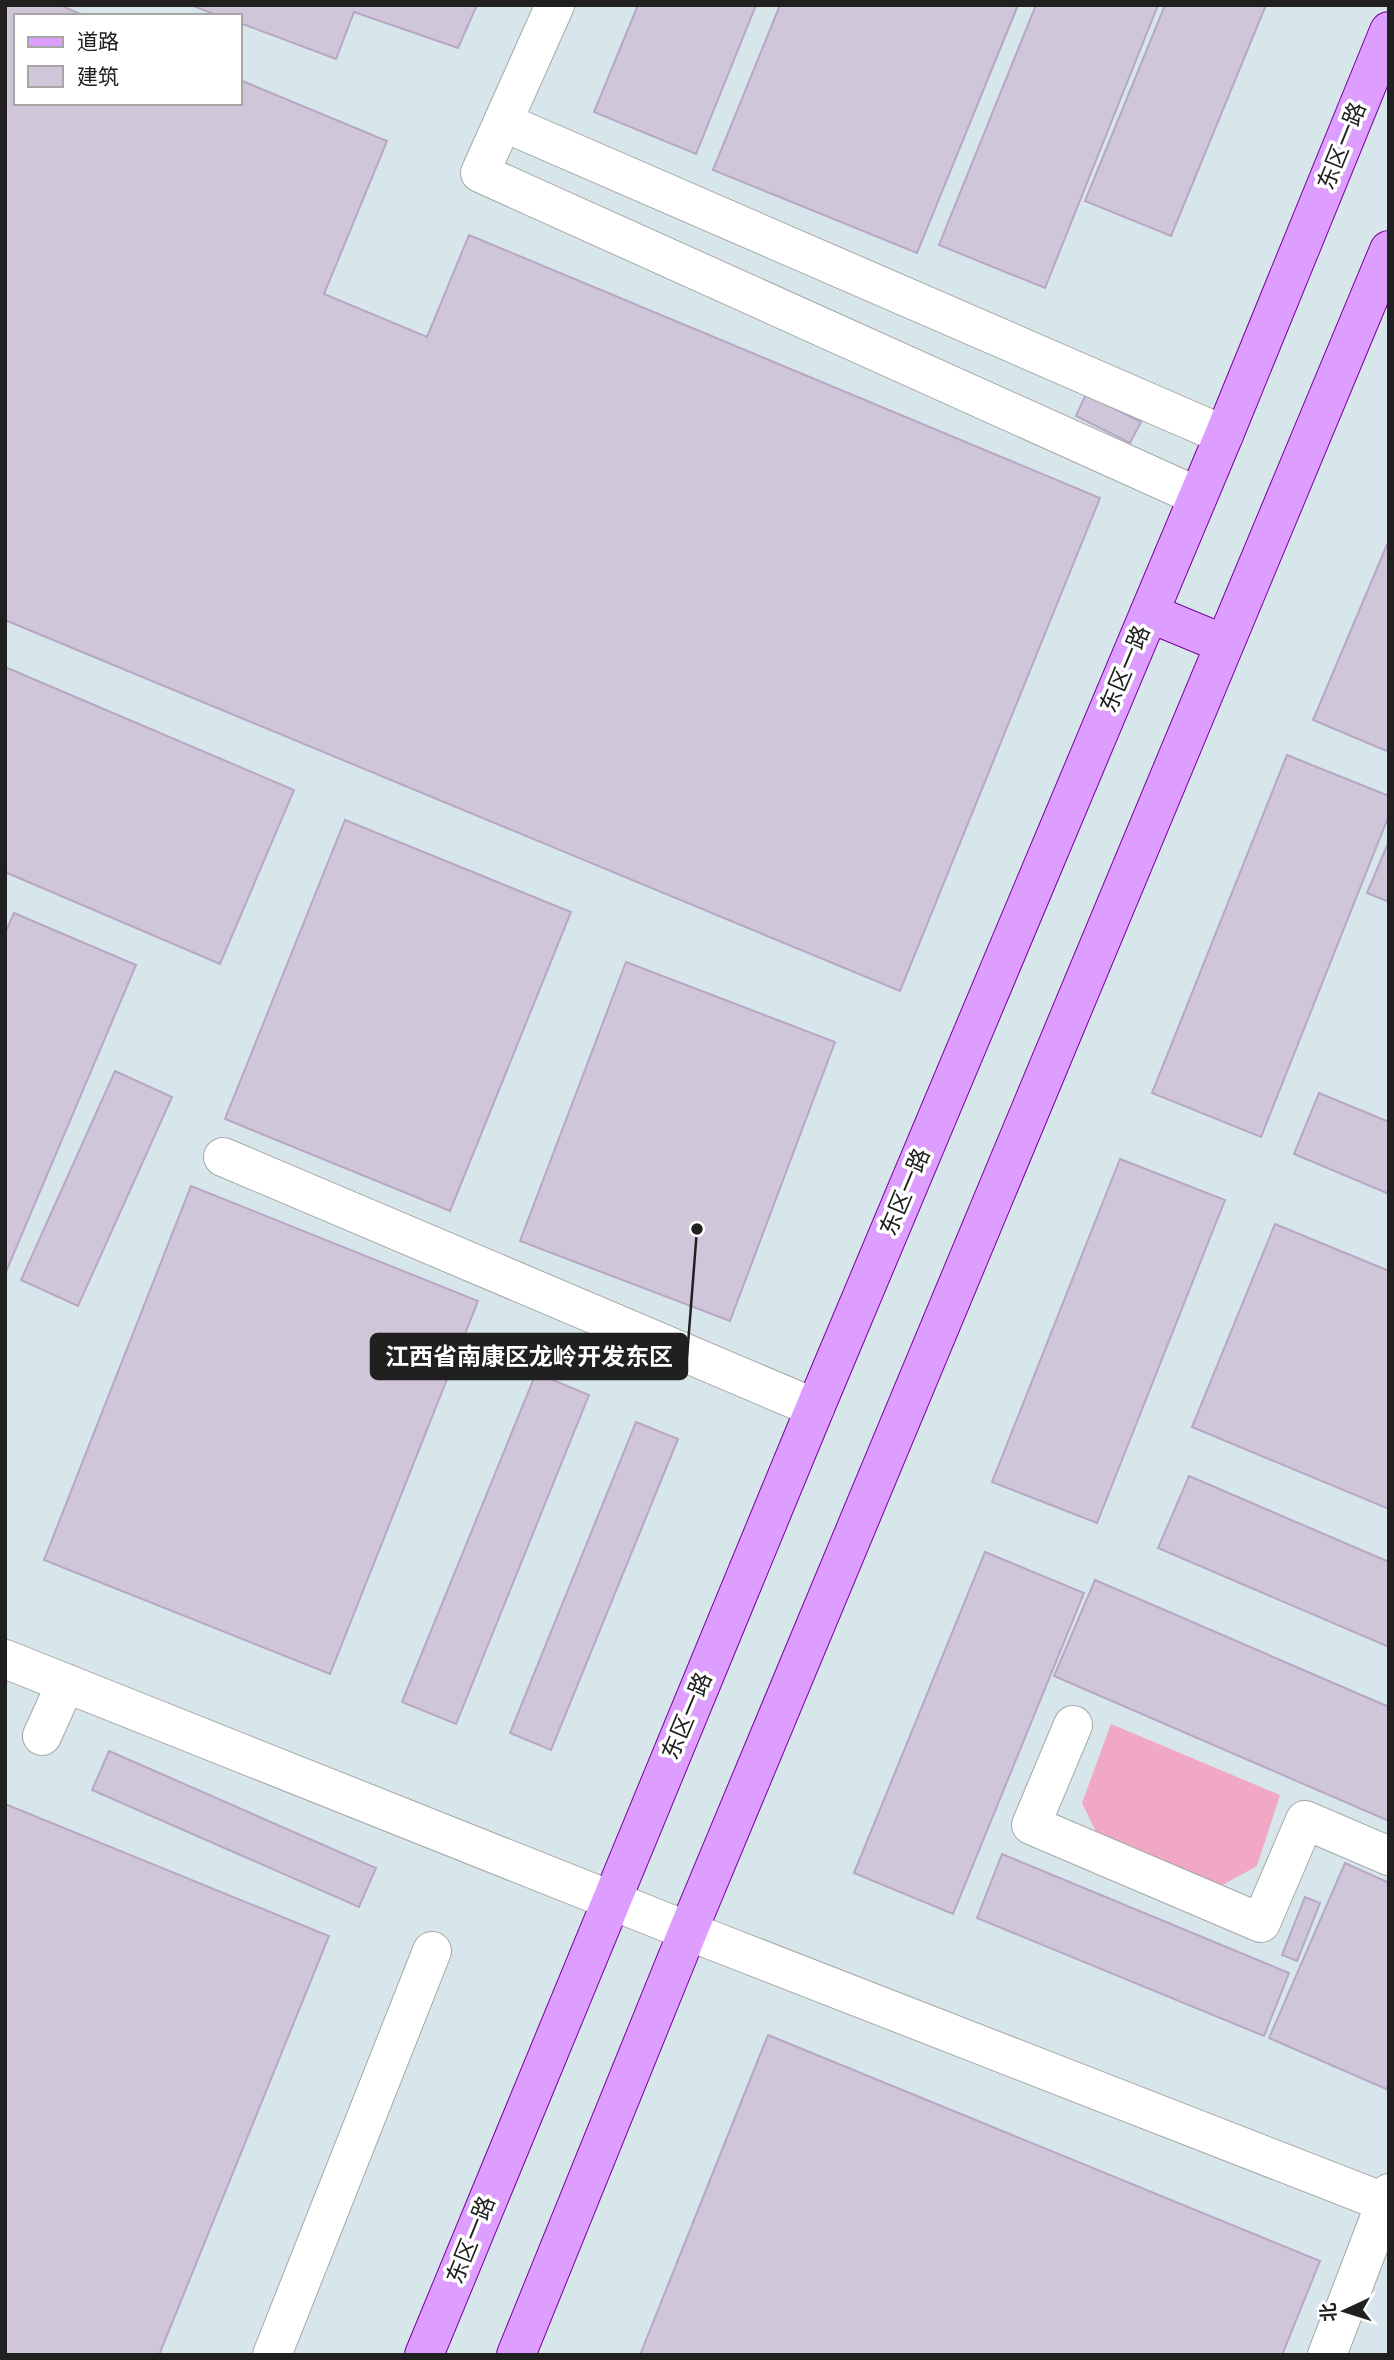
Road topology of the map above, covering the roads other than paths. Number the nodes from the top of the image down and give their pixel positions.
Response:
1 (555, 5) edge
2 (1389, 30) edge
3 (503, 122) junction
4 (1389, 250) edge
5 (1224, 435) junction
6 (1197, 496) junction
7 (1149, 613) junction
8 (1224, 644) junction
9 (223, 1157) dead end
10 (815, 1408) junction
11 (5, 1659) edge
12 (66, 1683) junction
13 (1073, 1725) dead end
14 (42, 1736) dead end
15 (1389, 1856) edge
16 (611, 1900) junction
17 (688, 1931) junction
18 (432, 1951) dead end
19 (1388, 2200) edge
20 (272, 2355) edge
21 (424, 2355) edge
22 (516, 2355) edge
23 (1326, 2355) edge

1 - 3 street
2 - 5 main road, 东区一路
3 - 5 street
3 - 6 street
4 - 8 main road
5 - 6 main road, 东区一路
6 - 7 main road, 东区一路
7 - 8 main road
7 - 10 main road, 东区一路
8 - 17 main road
9 - 10 street
10 - 16 main road, 东区一路
11 - 12 street
12 - 14 street
12 - 16 street
13 - 15 street
16 - 17 street
16 - 21 main road, 东区一路
17 - 19 street
17 - 22 main road
18 - 20 street
19 - 23 street

